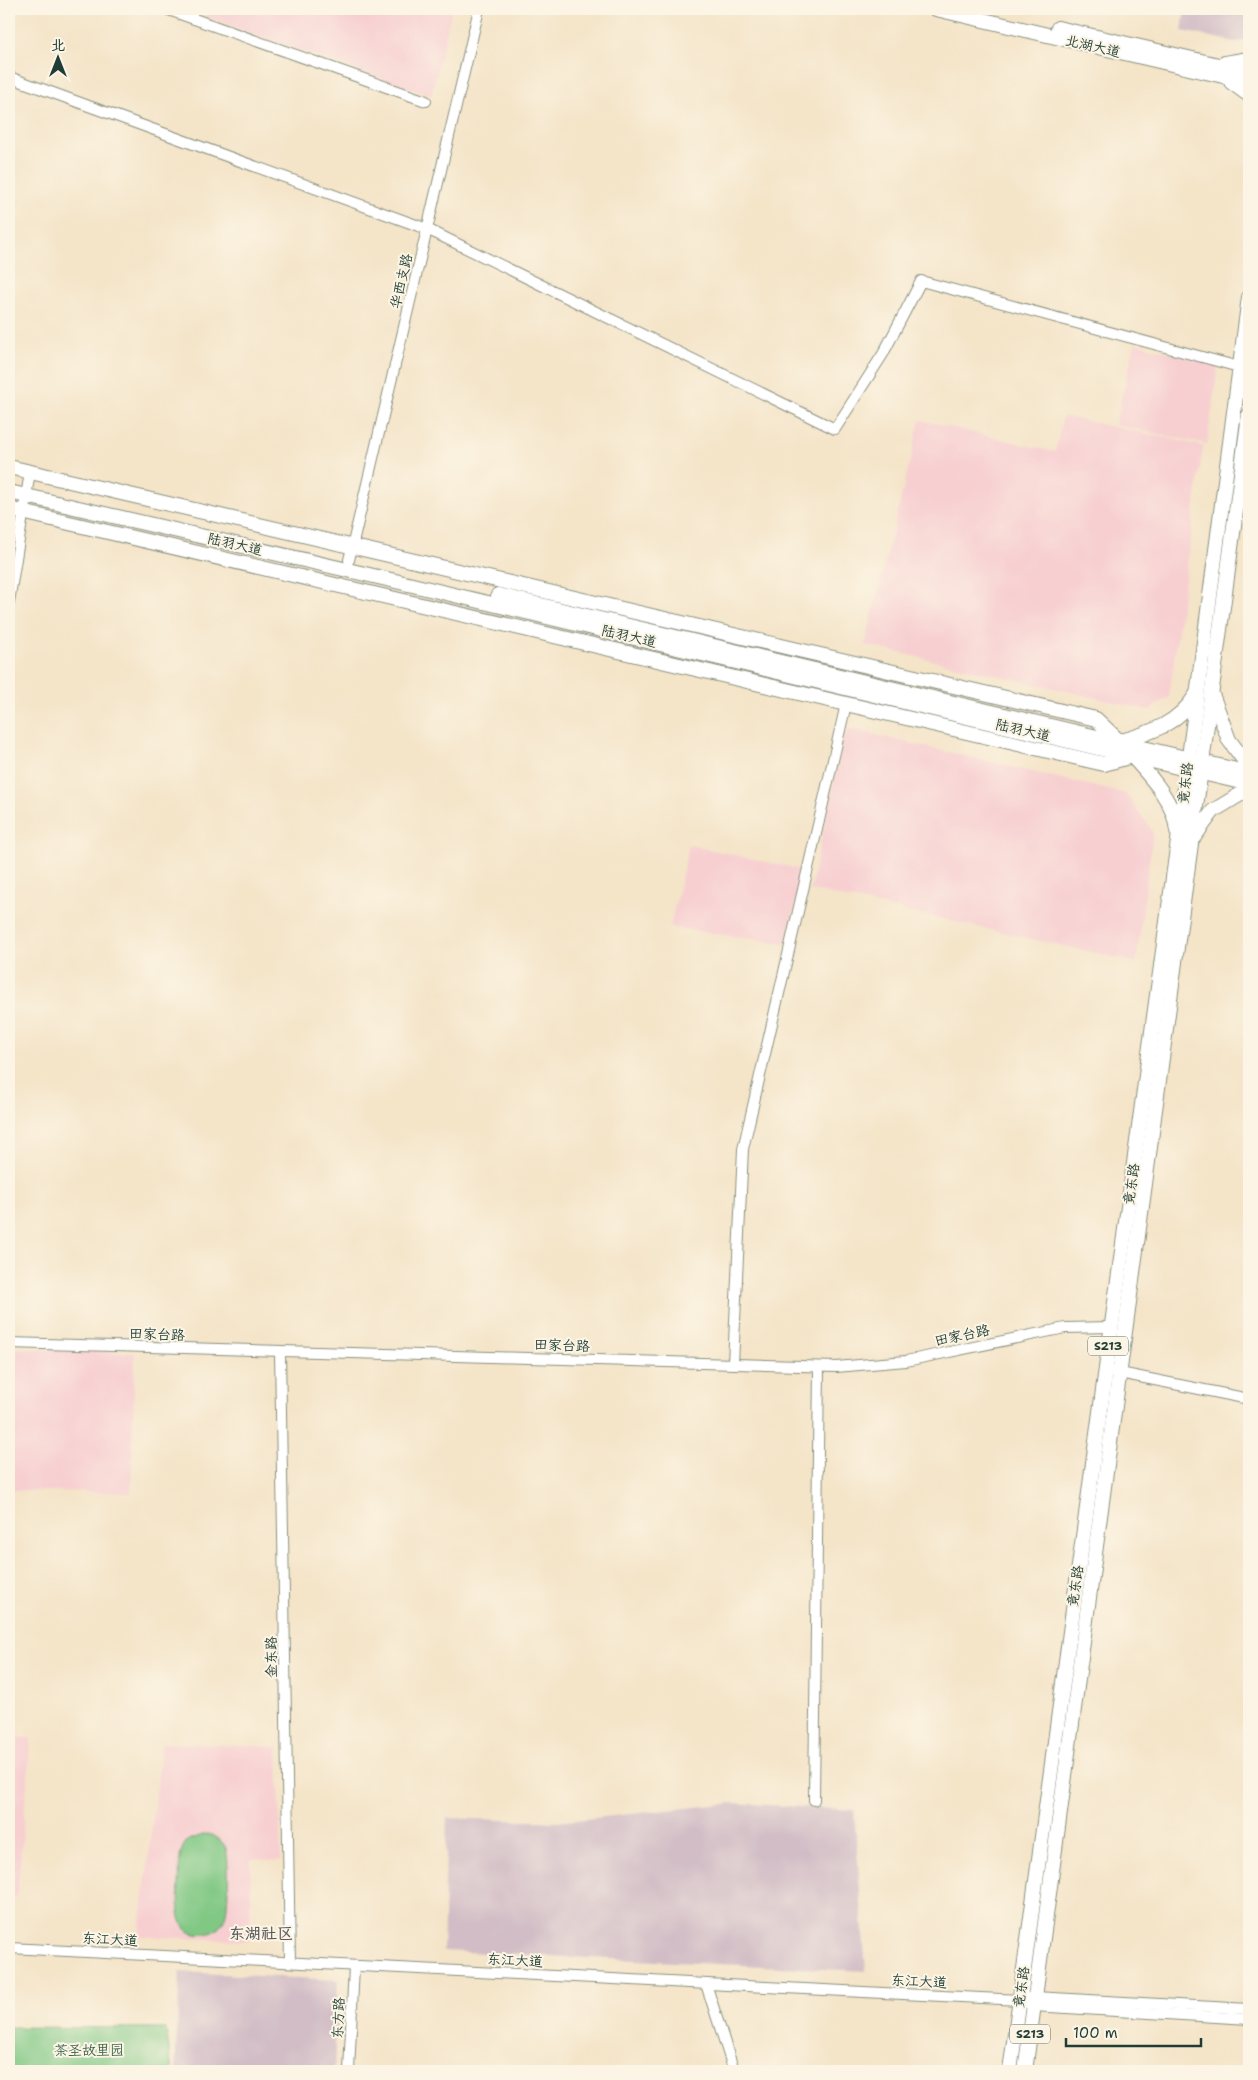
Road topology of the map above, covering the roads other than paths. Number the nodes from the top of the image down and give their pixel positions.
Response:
1 (166, 9) edge
2 (479, 9) edge
3 (936, 9) edge
4 (977, 9) edge
5 (1249, 59) edge
6 (1213, 69) junction
7 (1249, 72) edge
8 (9, 77) edge
9 (1249, 82) edge
10 (1249, 95) edge
11 (426, 101) dead end
12 (427, 229) junction
13 (1249, 297) edge
14 (1240, 367) junction
15 (1249, 415) edge
16 (9, 467) edge
17 (30, 472) junction
18 (9, 483) edge
19 (9, 492) edge
20 (27, 492) junction
21 (9, 509) edge
22 (23, 512) junction
23 (352, 546) junction
24 (349, 560) junction
25 (9, 602) edge
26 (1198, 692) junction
27 (1212, 693) junction
28 (846, 704) junction
29 (1120, 741) junction
30 (1233, 745) junction
31 (1249, 752) edge
32 (1132, 756) junction
33 (1194, 765) junction
34 (1249, 767) edge
35 (1249, 773) edge
36 (1249, 784) edge
37 (1249, 789) edge
38 (1184, 843) junction
39 (1111, 1327) junction
40 (9, 1342) edge
41 (280, 1351) junction
42 (734, 1364) junction
43 (820, 1367) junction
44 (1105, 1370) junction
45 (1120, 1373) junction
46 (1249, 1399) edge
47 (814, 1800) dead end
48 (9, 1948) edge
49 (290, 1962) junction
50 (354, 1966) junction
51 (706, 1984) junction
52 (1020, 2000) junction
53 (1034, 2001) junction
54 (1249, 2009) edge
55 (1249, 2019) edge
56 (349, 2071) edge
57 (734, 2071) edge
58 (1010, 2071) edge
59 (1025, 2071) edge

1 - 11 street
2 - 12 street, 华西支路
3 - 6 main road, 北湖大道
4 - 6 main road, 北湖大道
5 - 6 main road
6 - 7 main road, 北湖大道
6 - 9 main road, 北湖大道
6 - 10 main road
8 - 12 street
12 - 14 street
12 - 23 street, 华西支路
13 - 14 main road, 竟东路 / S213
14 - 26 main road, 竟东路 / S213
15 - 27 main road, 竟东路 / S213
16 - 17 main road
17 - 20 street
17 - 23 main road
18 - 20 main road, 陆羽大道
19 - 20 main road, 陆羽大道
20 - 22 street
20 - 24 main road, 陆羽大道
20 - 32 main road, 陆羽大道
21 - 22 main road
22 - 25 street
22 - 28 main road
23 - 24 street, 华西支路
23 - 29 main road
24 - 29 main road, 陆羽大道
26 - 29 main road
26 - 33 main road, 竟东路 / S213
27 - 30 main road
27 - 33 main road, 竟东路 / S213
28 - 32 main road
28 - 42 street
29 - 33 main road, 陆羽大道
30 - 31 main road
30 - 34 main road
32 - 33 main road, 陆羽大道
32 - 38 main road
33 - 35 main road, 陆羽大道
33 - 36 main road, 陆羽大道
33 - 38 main road, 竟东路 / S213
37 - 38 main road
38 - 39 main road, 竟东路 / S213
38 - 45 main road, 竟东路 / S213
39 - 43 street, 田家台路
39 - 44 main road, 竟东路 / S213
40 - 41 street, 田家台路
41 - 42 street, 田家台路
41 - 49 street, 金东路
42 - 43 street, 田家台路
43 - 47 street
44 - 45 street
44 - 52 main road, 竟东路 / S213
45 - 46 street
45 - 53 main road, 竟东路 / S213
48 - 49 street, 东江大道
49 - 50 street, 东江大道
50 - 51 street, 东江大道
50 - 56 street, 东方路
51 - 52 street, 东江大道
51 - 57 street
52 - 53 street, 东江大道
52 - 58 main road, 竟东路 / S213
53 - 54 street, 东江大道
53 - 55 street, 东江大道
53 - 59 main road, 竟东路 / S213

